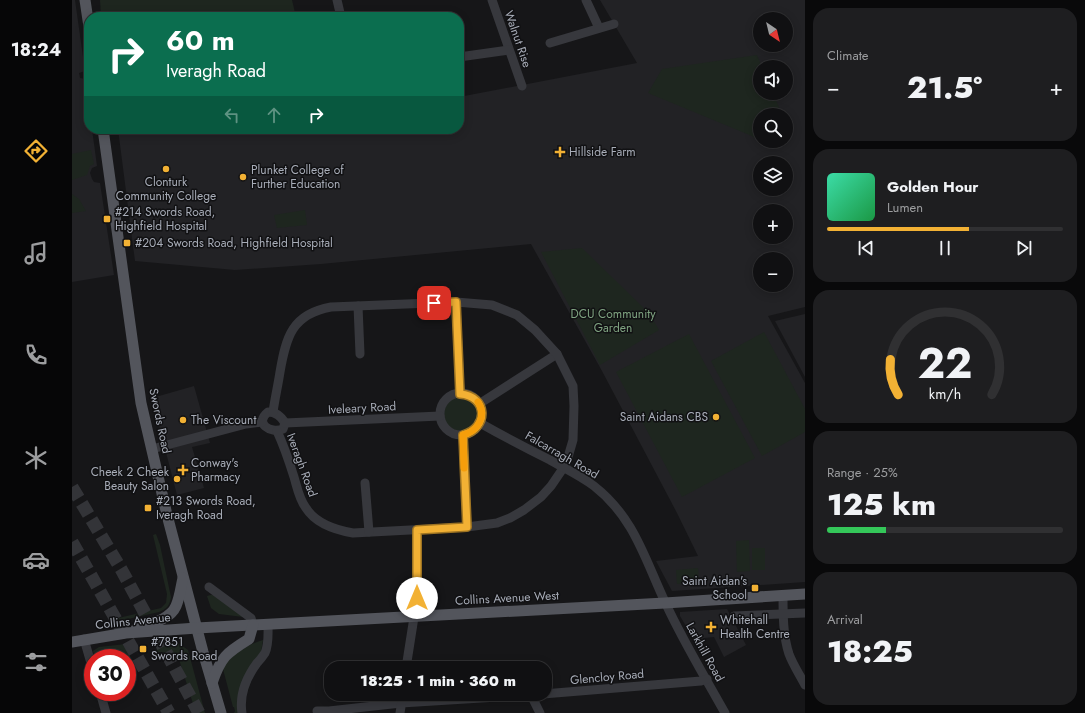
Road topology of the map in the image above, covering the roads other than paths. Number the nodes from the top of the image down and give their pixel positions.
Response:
1 (85, 0) edge
2 (337, 0) edge
3 (492, 0) edge
4 (586, 0) edge
5 (87, 12) edge
6 (340, 12) edge
7 (614, 24) dead end
8 (599, 28) junction
9 (550, 43) dead end
10 (509, 50) junction
11 (464, 56) edge
12 (522, 86) dead end
13 (103, 134) edge
14 (456, 302) junction
15 (358, 306) junction
16 (360, 354) dead end
17 (557, 354) junction
18 (460, 394) junction
19 (479, 404) junction
20 (273, 412) junction
21 (440, 416) junction
22 (262, 422) junction
23 (285, 423) junction
24 (480, 423) junction
25 (277, 431) junction
26 (463, 435) junction
27 (152, 449) junction
28 (564, 468) junction
29 (365, 483) dead end
30 (467, 527) junction
31 (417, 530) junction
32 (369, 532) junction
33 (183, 575) junction
34 (209, 587) dead end
35 (805, 594) edge
36 (783, 595) junction
37 (666, 603) junction
38 (805, 612) edge
39 (783, 614) junction
40 (415, 616) junction
41 (734, 616) dead end
42 (253, 625) junction
43 (268, 625) junction
44 (197, 628) junction
45 (126, 633) junction
46 (84, 639) junction
47 (72, 642) edge
48 (87, 649) edge
49 (407, 661) edge
50 (706, 679) junction
51 (212, 683) junction
52 (805, 685) edge
53 (552, 693) edge
54 (103, 701) edge
55 (390, 701) edge
56 (402, 701) edge
57 (534, 701) edge
58 (317, 711) dead end
59 (106, 713) edge
60 (221, 713) edge
61 (242, 713) edge
62 (400, 713) edge
63 (540, 713) edge
64 (725, 713) edge

1 - 5 main road
2 - 6 street
3 - 10 street, Walnut Rise
4 - 8 street
7 - 8 street
8 - 9 street
10 - 11 street
10 - 12 street, Walnut Rise
13 - 27 main road, Swords Road
14 - 15 street, Iveragh Road
14 - 17 street, Iveragh Road
14 - 18 street
15 - 16 street
15 - 20 street, Iveragh Road
17 - 19 street
17 - 28 street, Iveragh Road
18 - 19 street
18 - 21 street
19 - 24 street
20 - 22 street
20 - 23 street, Iveragh Road
21 - 23 street, Iveleary Road
21 - 26 street
22 - 25 street, Iveragh Road
22 - 27 street
23 - 25 street, Iveragh Road
24 - 26 street
24 - 28 street, Falcarragh Road
25 - 32 street, Iveragh Road
26 - 30 street
27 - 33 main road, Swords Road
28 - 30 street, Iveragh Road
28 - 37 street, Falcarragh Road
29 - 32 street
30 - 31 street, Iveragh Road
31 - 32 street, Iveragh Road
31 - 40 street
33 - 44 main road, Swords Road
33 - 45 main road
34 - 42 street
35 - 36 main road, Collins Avenue West
36 - 37 main road, Collins Avenue West
36 - 39 street
37 - 40 main road, Collins Avenue West
37 - 50 street, Larkhill Road
38 - 39 street
39 - 41 street
39 - 52 street
40 - 43 main road, Collins Avenue West
40 - 49 street
42 - 43 main road, Collins Avenue West
42 - 44 main road, Collins Avenue West
42 - 51 main road
43 - 61 street
44 - 45 main road, Collins Avenue
44 - 51 main road, Swords Road
45 - 46 main road, Collins Avenue
46 - 47 main road, Collins Avenue
46 - 48 street
50 - 53 street, Glencloy Road
50 - 64 street, Larkhill Road
51 - 60 main road, Swords Road
54 - 59 street
55 - 58 street, Glencloy Road
56 - 62 street
57 - 63 street

